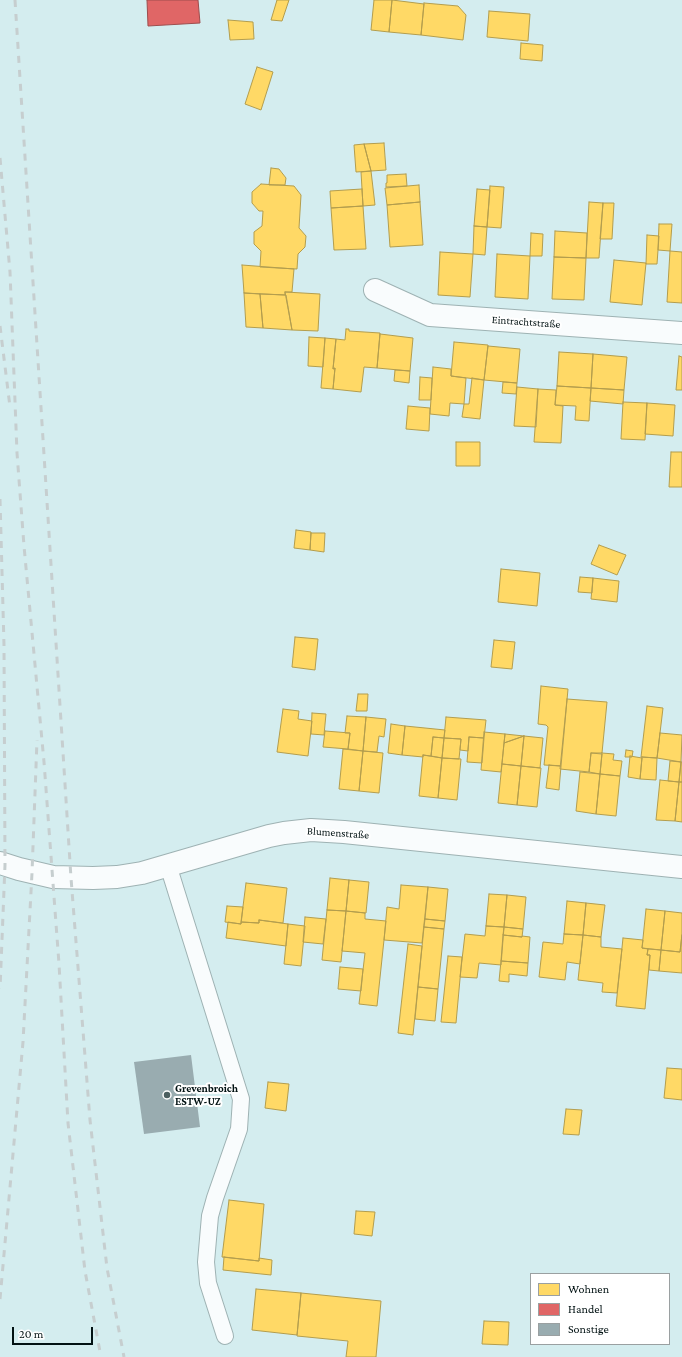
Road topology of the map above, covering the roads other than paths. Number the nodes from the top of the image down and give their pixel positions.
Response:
1 (374, 290) dead end
2 (682, 333) edge
3 (0, 863) edge
4 (168, 865) junction
5 (682, 867) edge
6 (225, 1336) dead end

1 - 2 street, Eintrachtstraße
3 - 4 street, Blumenstraße
4 - 5 street, Blumenstraße
4 - 6 lane

